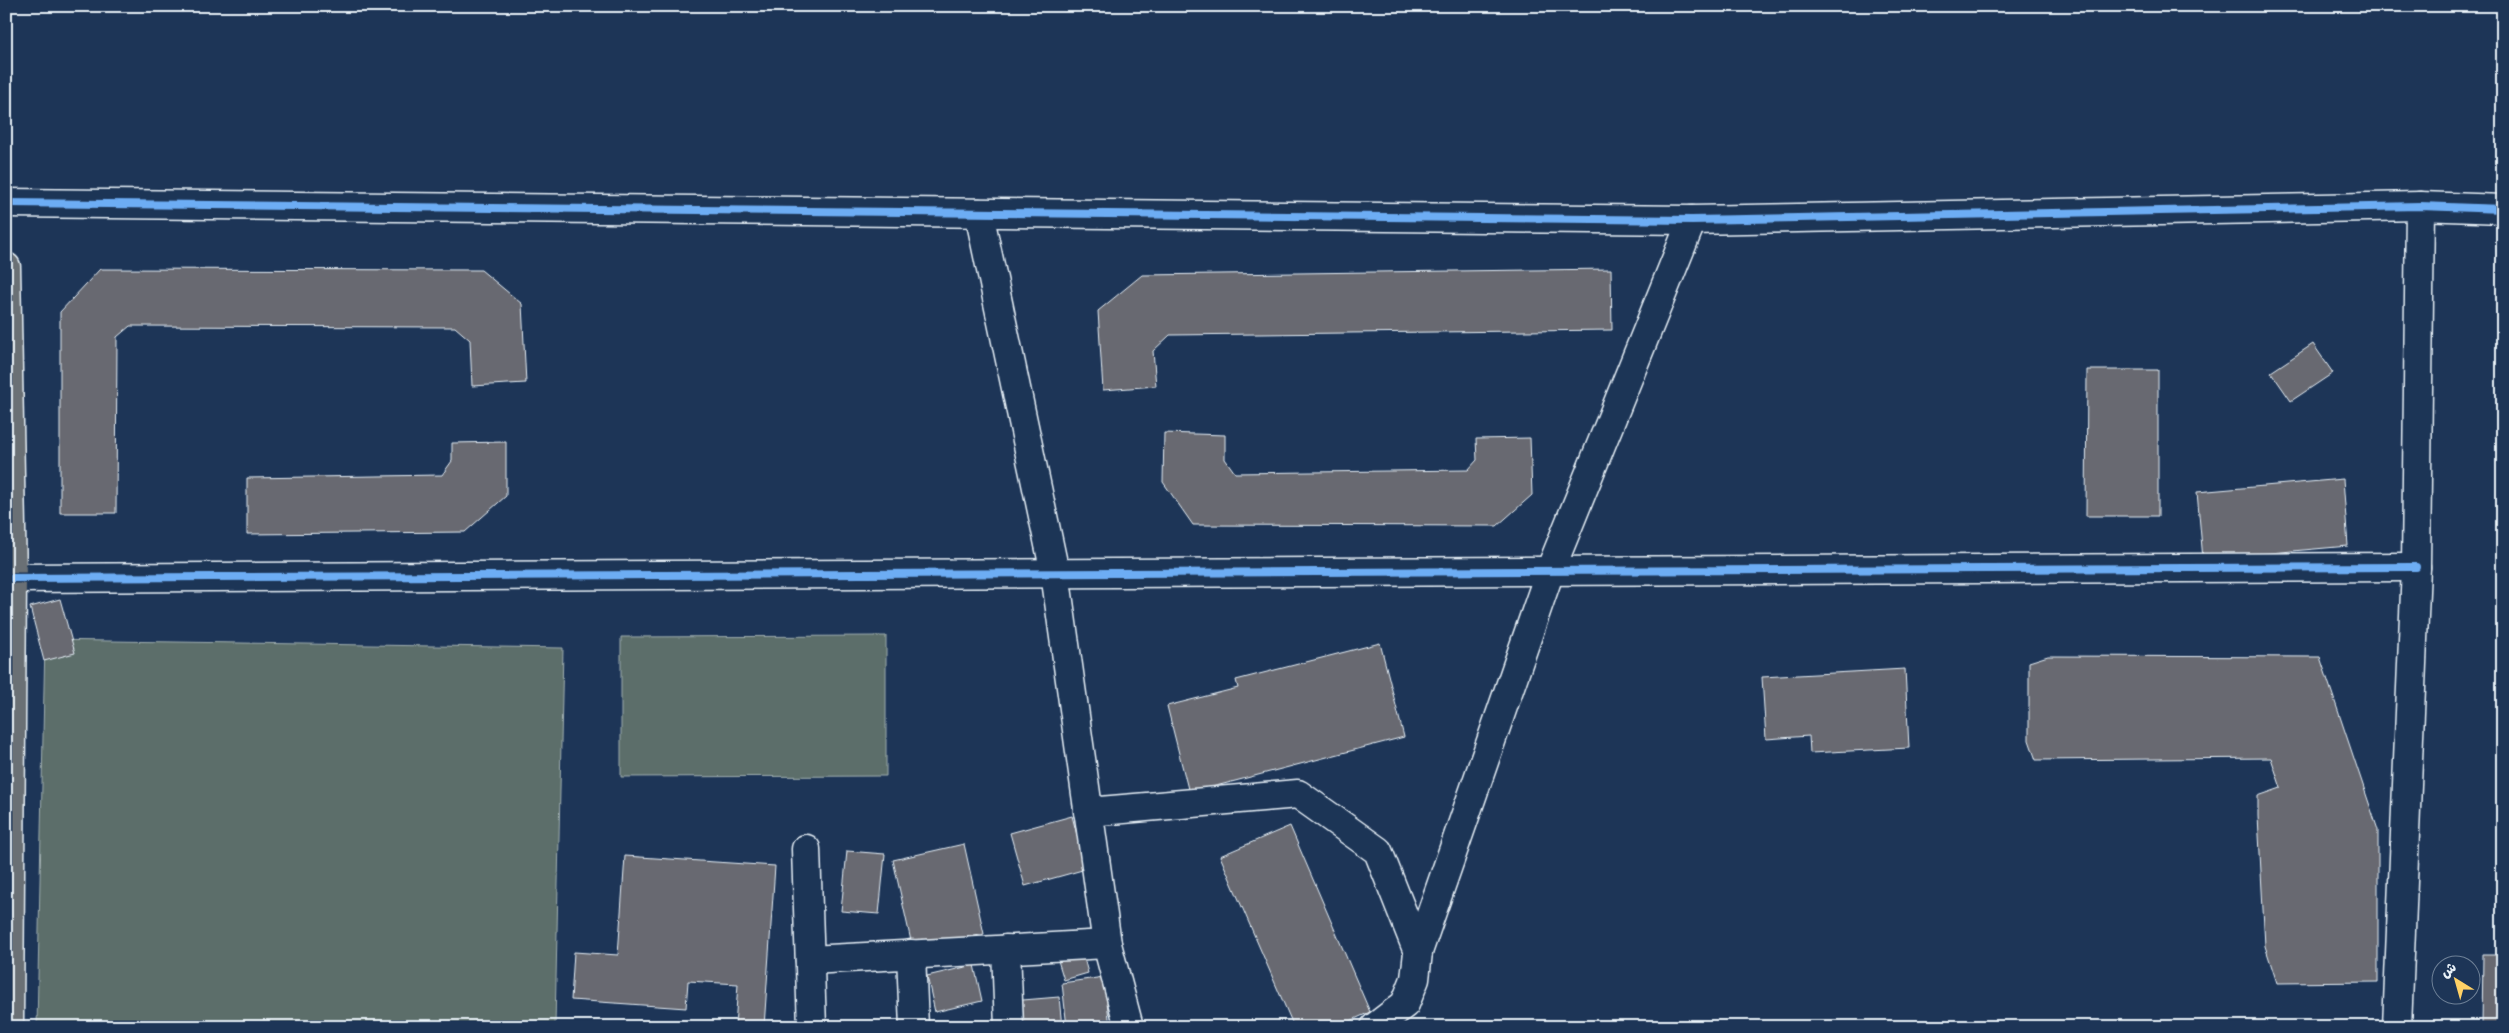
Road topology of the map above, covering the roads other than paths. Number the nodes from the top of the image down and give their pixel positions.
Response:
1 (6, 203) edge
2 (2420, 206) junction
3 (2503, 209) edge
4 (979, 213) junction
5 (1692, 220) junction
6 (6, 267) edge
7 (2416, 567) junction
8 (1550, 571) junction
9 (1055, 573) junction
10 (12, 578) junction
11 (1088, 812) junction
12 (806, 849) dead end
13 (1108, 944) junction
14 (1006, 949) junction
15 (1418, 952) junction
16 (911, 954) junction
17 (810, 960) junction
18 (9, 1027) edge
19 (812, 1027) edge
20 (914, 1027) edge
21 (1009, 1027) edge
22 (1129, 1027) edge
23 (1375, 1027) edge
24 (2397, 1027) edge

1 - 4 street
2 - 3 street
2 - 5 street
2 - 7 street
4 - 5 street
4 - 9 street
5 - 8 street
6 - 10 main road
7 - 8 street
7 - 24 street
8 - 9 street
8 - 15 street
9 - 10 street
9 - 11 street
10 - 18 main road
11 - 13 street
11 - 15 street
12 - 17 street
13 - 14 street
13 - 22 street
14 - 16 street
14 - 21 street
15 - 23 street
16 - 17 street
16 - 20 street
17 - 19 street

